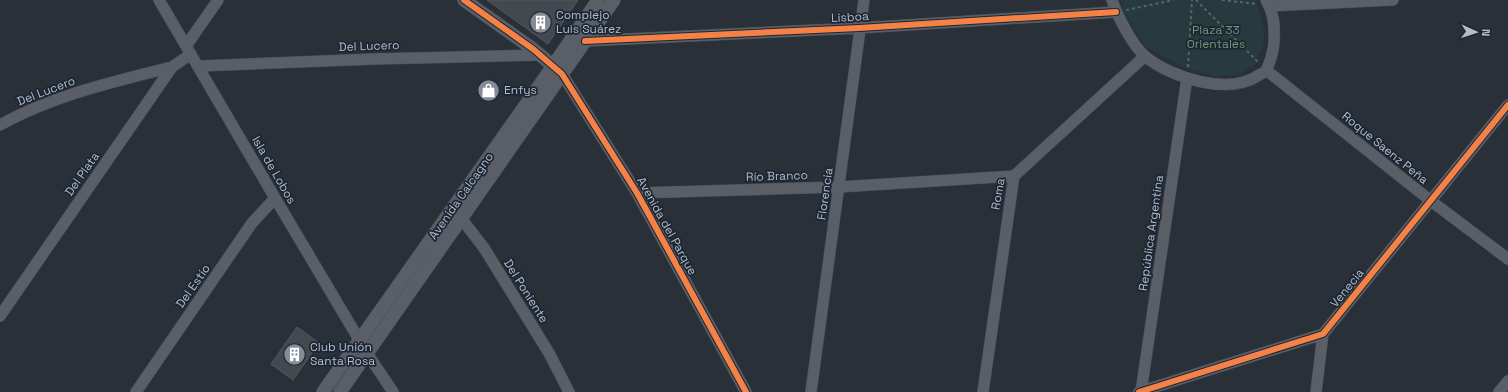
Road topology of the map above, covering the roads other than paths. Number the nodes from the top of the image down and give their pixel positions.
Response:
1 (159, 0) edge
2 (218, 0) edge
3 (464, 0) edge
4 (598, 0) edge
5 (614, 0) edge
6 (864, 0) edge
7 (1112, 0) edge
8 (1392, 0) edge
9 (1268, 3) edge
10 (1116, 12) junction
11 (859, 28) junction
12 (585, 41) junction
13 (189, 50) junction
14 (540, 55) junction
15 (1145, 56) junction
16 (172, 66) junction
17 (199, 66) junction
18 (558, 70) junction
19 (1266, 70) junction
20 (1187, 78) junction
21 (1508, 105) edge
22 (0, 125) edge
23 (1014, 176) junction
24 (839, 187) junction
25 (636, 194) junction
26 (275, 198) junction
27 (1431, 202) junction
28 (453, 208) junction
29 (461, 219) junction
30 (1508, 259) edge
31 (0, 316) edge
32 (1323, 334) junction
33 (359, 340) junction
34 (367, 353) junction
35 (1508, 381) edge
36 (136, 392) edge
37 (323, 392) edge
38 (340, 392) edge
39 (393, 392) edge
40 (569, 392) edge
41 (746, 392) edge
42 (811, 392) edge
43 (983, 392) edge
44 (1140, 392) edge
45 (1316, 392) edge
46 (1499, 392) edge

1 - 13 street, Isla de Lobos
2 - 13 street, Del Plata
3 - 14 street, Avenida del Parque
4 - 18 street, Avenida Calcagno
5 - 12 street, Avenida Calcagno
6 - 11 street, Florencia
7 - 10 street
8 - 9 street
9 - 19 street
10 - 11 street, Lisboa
10 - 15 street
11 - 12 street, Lisboa
11 - 24 street, Florencia
12 - 18 street, Avenida Calcagno
13 - 16 street, Del Plata
13 - 17 street, Isla de Lobos
14 - 17 street, Del Lucero
14 - 18 street, Avenida del Parque
15 - 20 street
15 - 23 street, Roma
16 - 22 street, Del Lucero
16 - 31 street, Del Plata
17 - 26 street, Isla de Lobos
18 - 25 street, Avenida del Parque
18 - 28 street, Avenida Calcagno
18 - 29 street, Avenida Calcagno
19 - 20 street
19 - 27 street, Roque Saenz Peña
20 - 44 street, República Argentina
21 - 27 street, Venecia
23 - 24 street, Río Branco
23 - 43 street, Roma
24 - 25 street, Río Branco
24 - 42 street, Florencia
25 - 41 street, Avenida del Parque
26 - 33 street, Isla de Lobos
26 - 36 street, Del Estío
27 - 30 street, Roque Saenz Peña
27 - 32 street, Venecia
28 - 29 street, Del Poniente
28 - 33 street, Avenida Calcagno
29 - 34 street, Avenida Calcagno
29 - 40 street, Del Poniente
32 - 44 street
32 - 45 street
33 - 34 street, Isla de Lobos
33 - 37 street, Avenida Calcagno
34 - 38 street, Avenida Calcagno
34 - 39 street, Isla de Lobos
35 - 46 street

